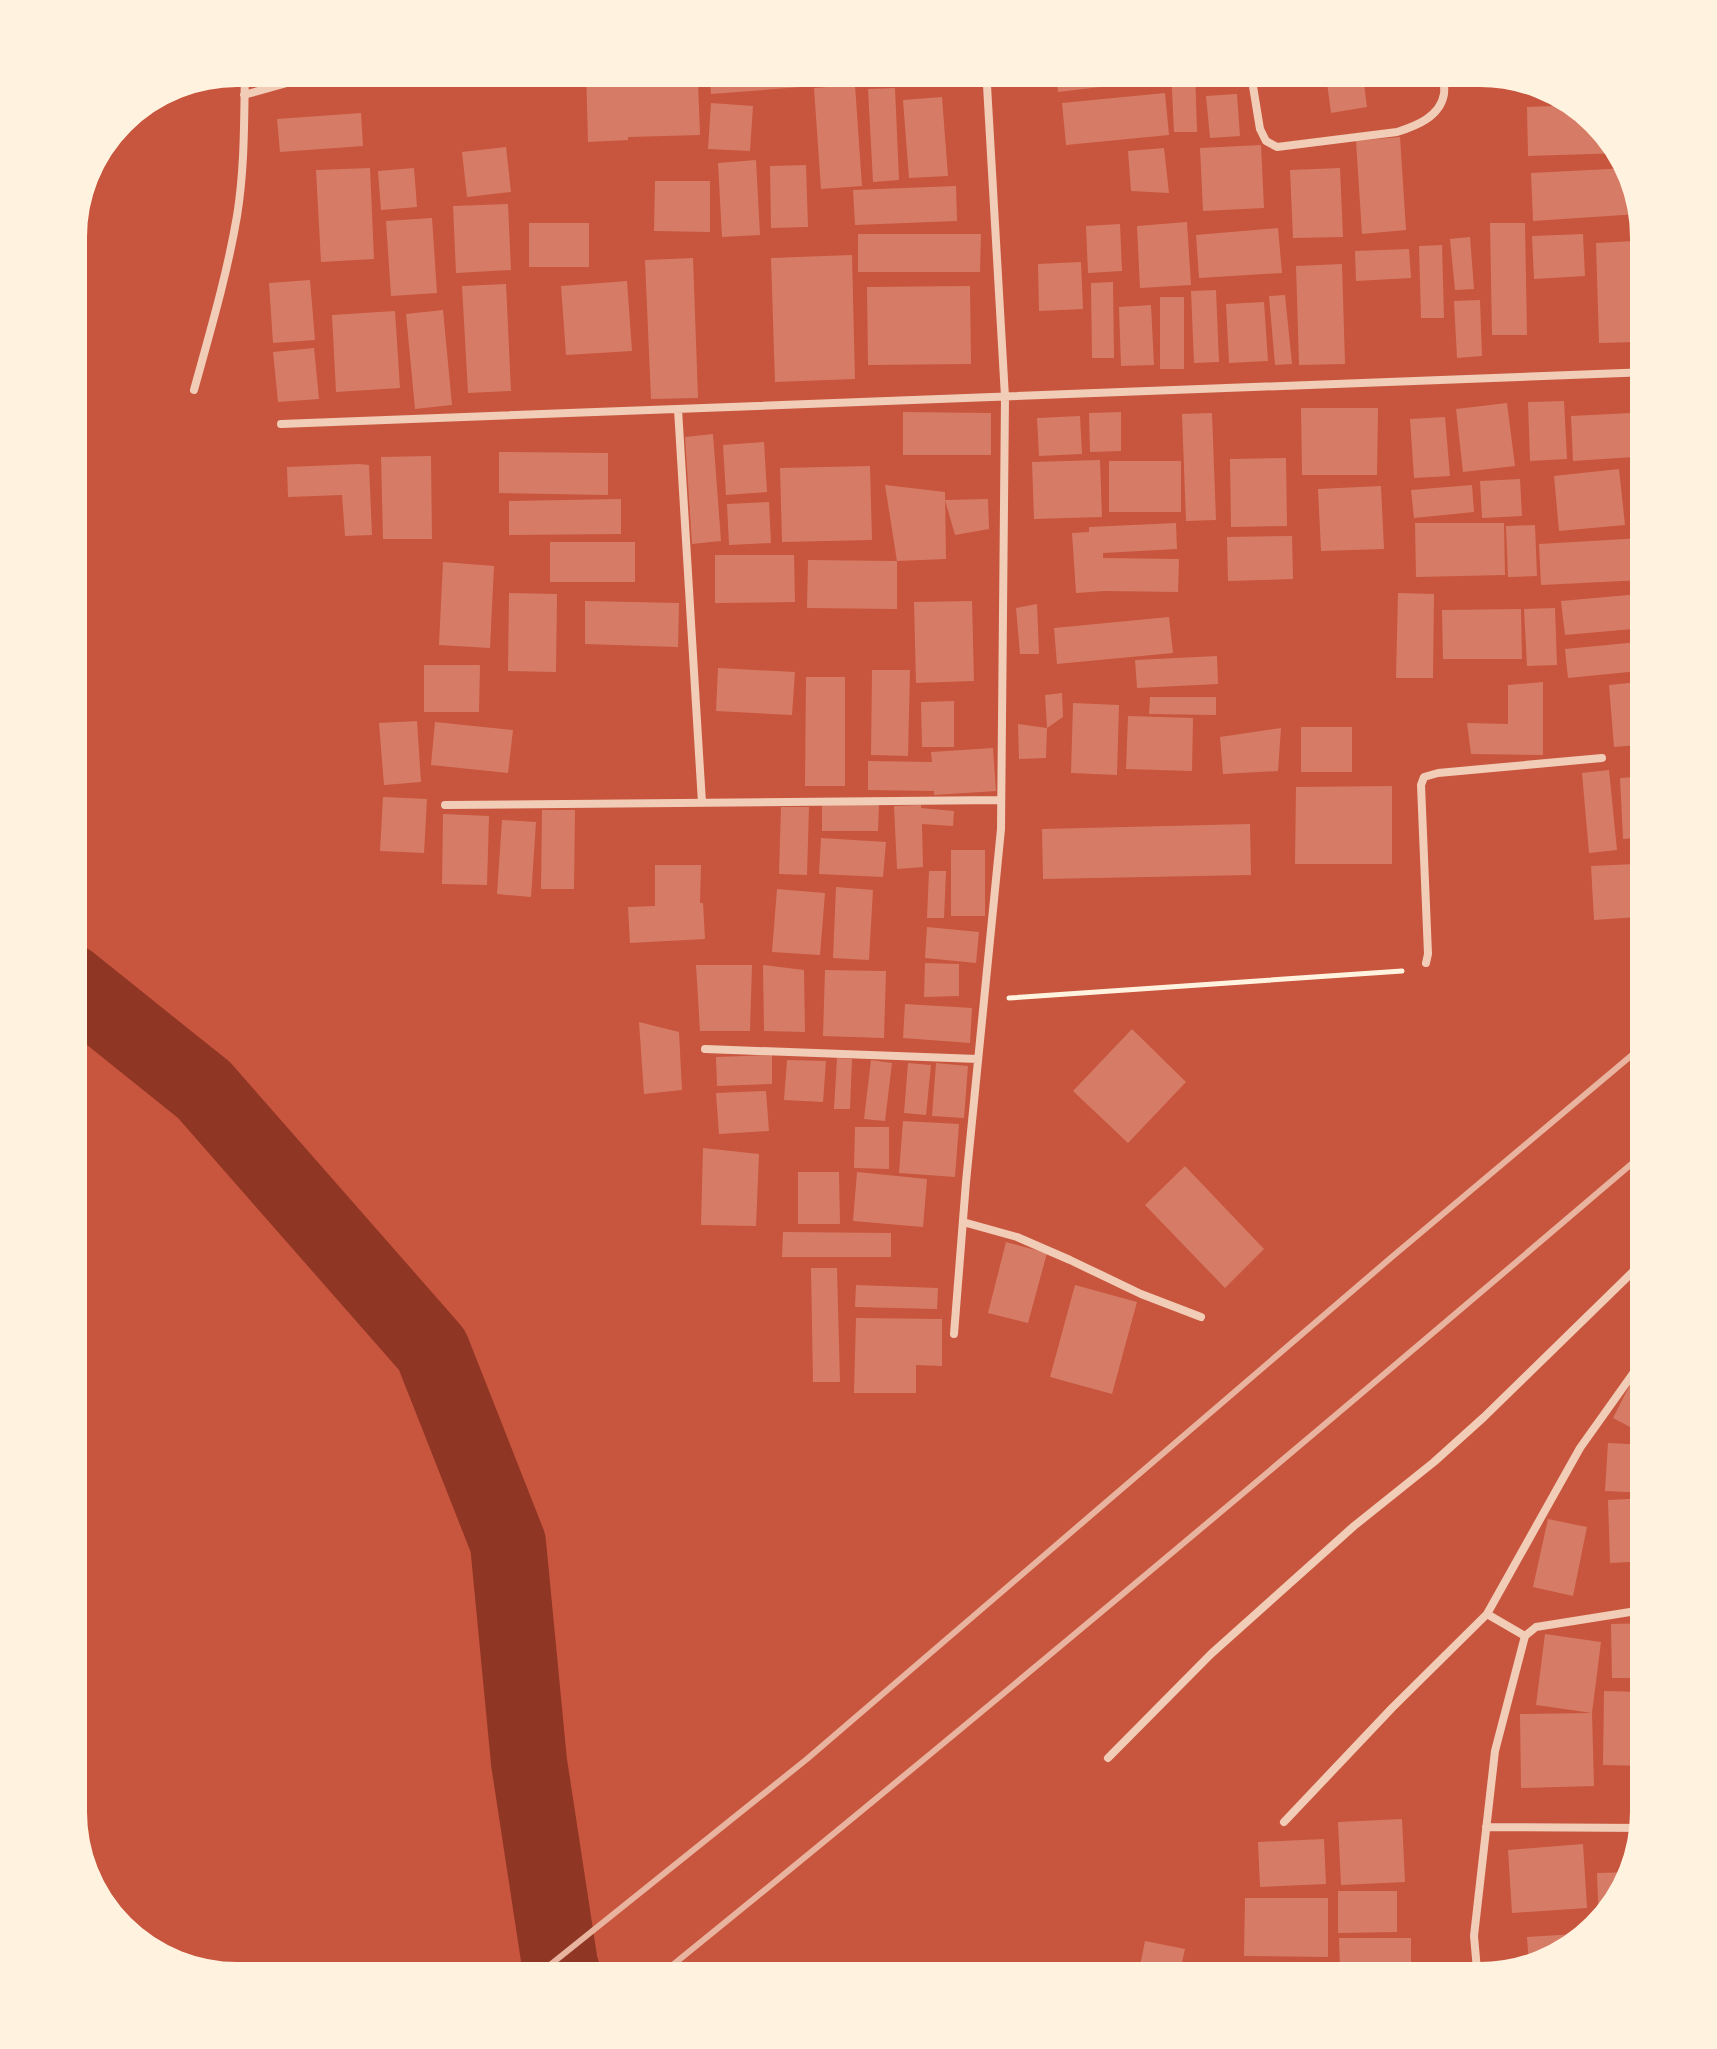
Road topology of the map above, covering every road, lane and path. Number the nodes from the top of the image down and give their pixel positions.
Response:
1 (244, 82) edge
2 (291, 82) edge
3 (987, 82) edge
4 (1252, 82) edge
5 (1444, 82) edge
6 (244, 95) junction
7 (1635, 373) edge
8 (194, 390) dead end
9 (1005, 397) junction
10 (678, 409) junction
11 (281, 424) dead end
12 (1602, 758) dead end
13 (1001, 800) junction
14 (702, 803) junction
15 (445, 805) dead end
16 (1426, 963) joint
17 (984, 999) junction
18 (705, 1049) dead end
19 (978, 1059) junction
20 (963, 1222) junction
21 (1635, 1270) edge
22 (1201, 1317) dead end
23 (954, 1334) dead end
24 (1635, 1371) edge
25 (1635, 1611) edge
26 (1487, 1614) junction
27 (1525, 1636) junction
28 (1108, 1758) dead end
29 (1284, 1822) dead end
30 (1486, 1827) junction
31 (1634, 1828) edge
32 (1477, 1967) edge

1 - 6 street
2 - 6 street
3 - 9 street
4 - 5 street
6 - 8 street
7 - 9 street
9 - 10 street
9 - 13 street
10 - 11 street
10 - 14 street
12 - 16 street
13 - 14 street
13 - 17 street
14 - 15 street
16 - 17 path
17 - 19 street
18 - 19 street
19 - 20 street
20 - 22 street
20 - 23 street
21 - 28 street
24 - 26 street
25 - 27 street
26 - 27 street
26 - 29 street
27 - 30 street
30 - 31 street
30 - 32 street

